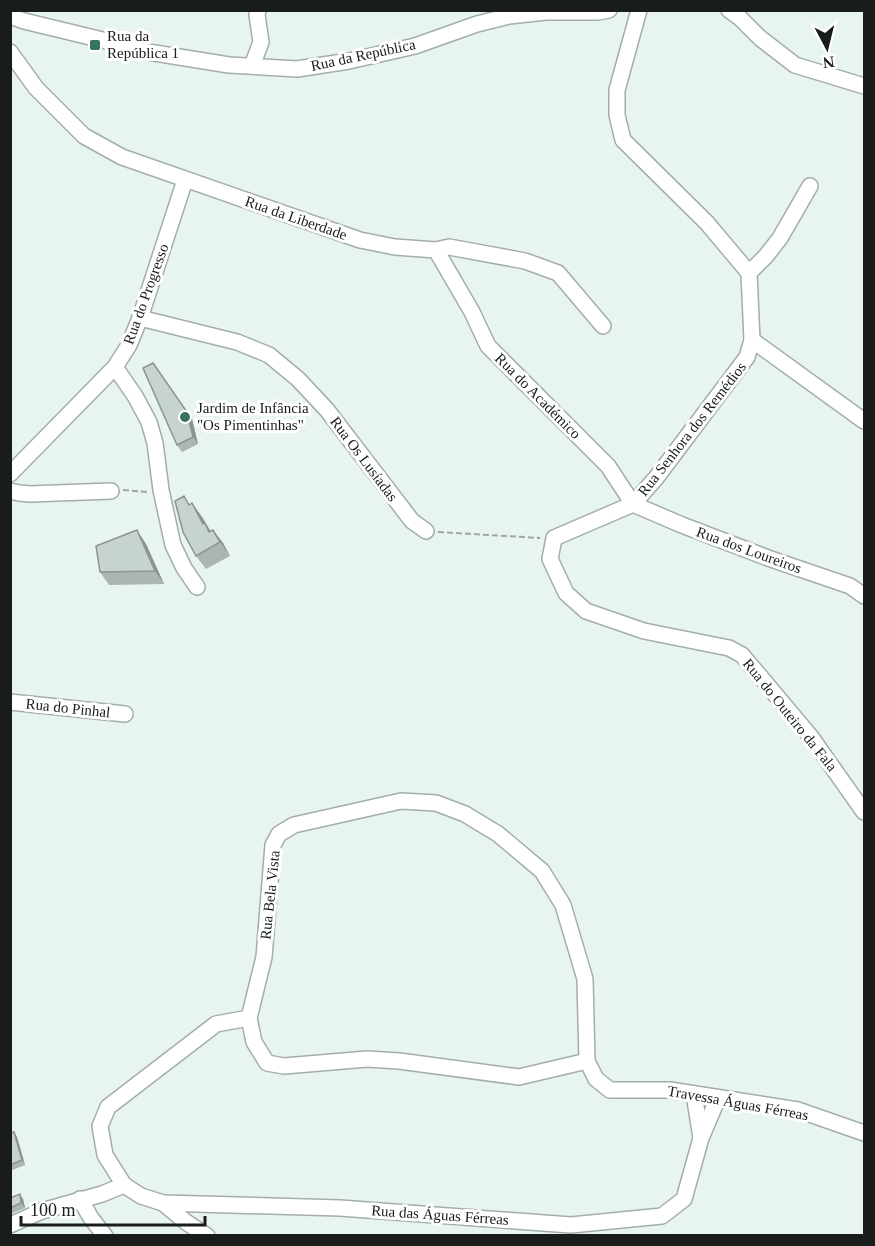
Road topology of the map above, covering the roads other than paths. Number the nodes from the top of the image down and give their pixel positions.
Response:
1 (258, 10) edge
2 (609, 10) edge
3 (639, 10) edge
4 (729, 10) edge
5 (514, 13) edge
6 (10, 16) edge
7 (10, 52) edge
8 (252, 66) junction
9 (864, 86) edge
10 (185, 180) junction
11 (810, 186) dead end
12 (436, 250) junction
13 (749, 273) junction
14 (140, 318) junction
15 (603, 326) dead end
16 (752, 340) junction
17 (115, 367) junction
18 (864, 422) edge
19 (10, 474) edge
20 (10, 491) edge
21 (111, 491) road end
22 (633, 504) junction
23 (426, 531) road end
24 (197, 587) dead end
25 (864, 596) edge
26 (10, 702) edge
27 (125, 714) dead end
28 (864, 812) edge
29 (249, 1018) junction
30 (587, 1060) junction
31 (694, 1094) junction
32 (718, 1098) junction
33 (864, 1133) edge
34 (701, 1138) junction
35 (124, 1185) junction
36 (80, 1199) junction
37 (163, 1203) junction
38 (10, 1225) edge
39 (105, 1236) edge
40 (207, 1236) edge

1 - 8 street
2 - 5 street, Rua da República
3 - 13 street
4 - 9 street
5 - 8 street, Rua da República
6 - 8 street, Rua da República
7 - 10 street, Rua da Liberdade
10 - 12 street, Rua da Liberdade
10 - 14 street, Rua do Progresso
11 - 13 street
12 - 15 street, Rua da Liberdade
12 - 22 street, Rua do Académico
13 - 16 street, Rua Senhora dos Remédios
14 - 17 street, Rua do Progresso
14 - 23 street, Rua Os Lusíadas
16 - 18 street
16 - 22 street, Rua Senhora dos Remédios
17 - 19 street, Rua do Progresso
17 - 24 street
20 - 21 street
22 - 25 street, Rua dos Loureiros
22 - 28 street, Rua do Outeiro da Fala
26 - 27 street, Rua do Pinhal
29 - 30 street
29 - 30 street, Rua Bela Vista
29 - 35 street
30 - 31 street, Travessa Águas Férreas
31 - 32 street, Travessa Águas Férreas
31 - 34 street, Rua das Águas Férreas
32 - 33 street, Travessa Águas Férreas
32 - 34 street, Rua das Águas Férreas
34 - 37 street, Rua das Águas Férreas
35 - 36 street
35 - 37 street
36 - 38 street
36 - 39 street
37 - 40 street

